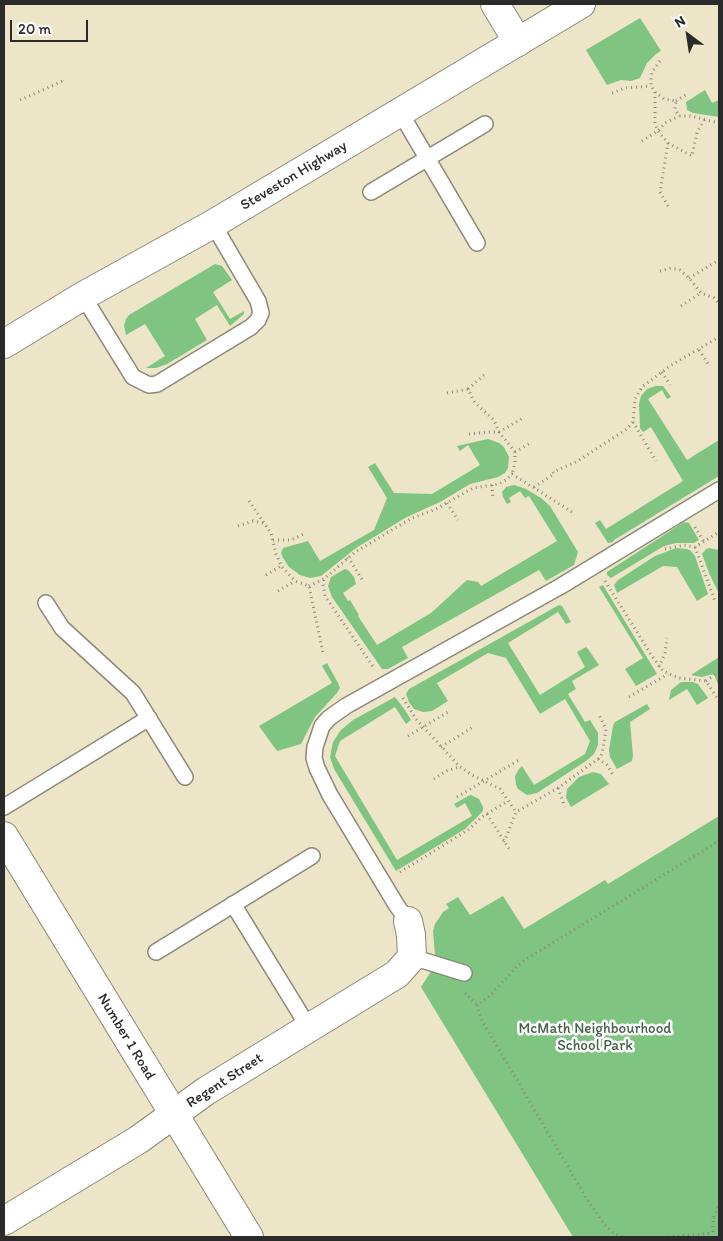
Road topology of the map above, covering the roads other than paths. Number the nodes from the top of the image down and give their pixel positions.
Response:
1 (495, 4) edge
2 (581, 4) edge
3 (518, 42) junction
4 (400, 112) junction
5 (485, 124) dead end
6 (428, 158) junction
7 (371, 192) dead end
8 (213, 224) junction
9 (477, 243) dead end
10 (83, 296) junction
11 (4, 344) edge
12 (719, 490) edge
13 (46, 603) dead end
14 (149, 718) junction
15 (185, 777) dead end
16 (4, 807) edge
17 (4, 836) edge
18 (312, 856) dead end
19 (233, 904) junction
20 (408, 921) joint
21 (156, 952) dead end
22 (412, 957) junction
23 (464, 973) dead end
24 (309, 1028) junction
25 (174, 1114) junction
26 (4, 1220) edge
27 (250, 1237) edge

1 - 3 street
2 - 3 street, Steveston Highway
3 - 4 street, Steveston Highway
4 - 6 lane
4 - 8 street, Steveston Highway
5 - 6 lane
6 - 7 lane
6 - 9 lane
8 - 10 street, Steveston Highway
8 - 10 lane
10 - 11 street, Steveston Highway
12 - 20 lane
13 - 14 lane
14 - 15 lane
14 - 16 lane
17 - 25 street, Number 1 Road
18 - 19 lane
19 - 21 lane
19 - 24 lane
20 - 22 street
22 - 23 lane
22 - 24 street, Regent Street
24 - 25 street, Regent Street
25 - 26 street, Regent Street
25 - 27 street, Number 1 Road

